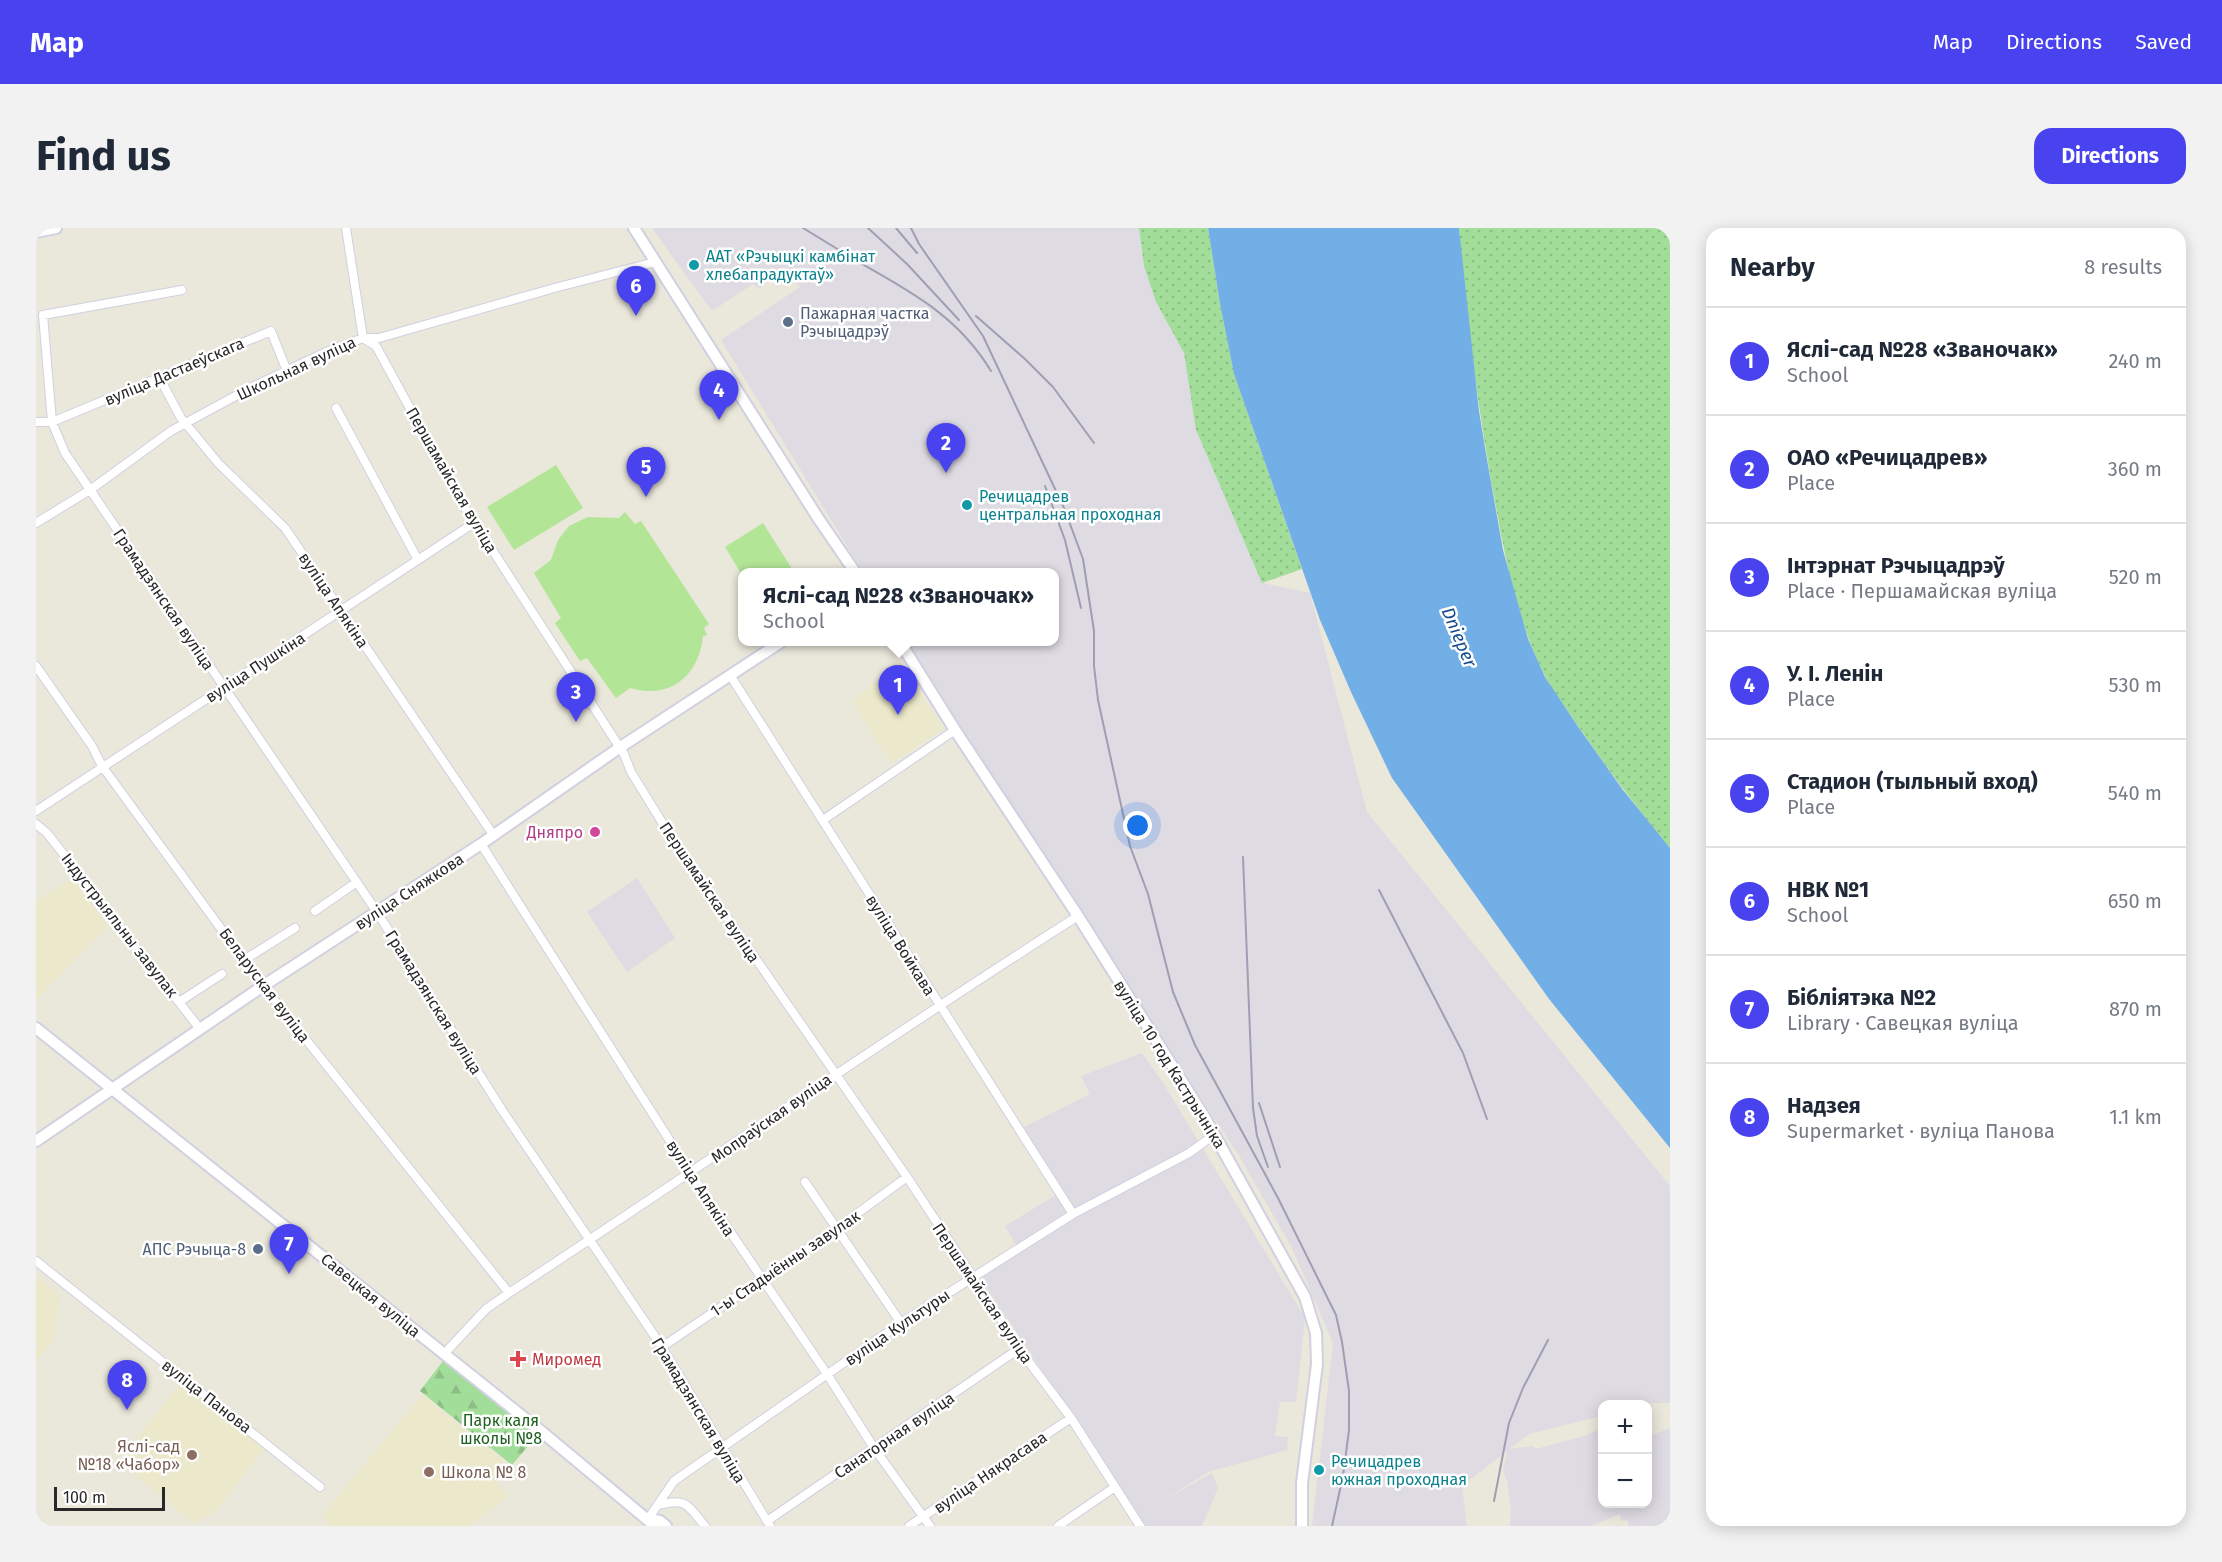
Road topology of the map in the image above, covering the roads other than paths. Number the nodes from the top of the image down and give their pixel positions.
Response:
1 (56, 228) edge
2 (346, 228) edge
3 (633, 228) edge
4 (36, 232) edge
5 (655, 262) junction
6 (182, 290) dead end
7 (363, 338) junction
8 (287, 371) junction
9 (159, 377) junction
10 (336, 408) dead end
11 (36, 422) edge
12 (52, 422) junction
13 (185, 423) junction
14 (90, 490) junction
15 (36, 523) edge
16 (474, 523) junction
17 (418, 560) junction
18 (852, 568) edge
19 (341, 610) junction
20 (775, 646) edge
21 (902, 646) edge
22 (36, 666) edge
23 (730, 675) junction
24 (223, 687) junction
25 (955, 730) junction
26 (620, 748) junction
27 (102, 766) junction
28 (36, 811) edge
29 (823, 820) junction
30 (36, 824) edge
31 (494, 836) junction
32 (481, 844) junction
33 (357, 882) junction
34 (315, 911) dead end
35 (377, 912) junction
36 (1078, 916) junction
37 (295, 928) dead end
38 (244, 960) junction
39 (222, 974) dead end
40 (263, 986) junction
41 (179, 1002) junction
42 (939, 1005) junction
43 (36, 1028) edge
44 (201, 1029) junction
45 (834, 1074) junction
46 (112, 1089) junction
47 (1214, 1135) junction
48 (36, 1141) edge
49 (691, 1174) junction
50 (907, 1177) junction
51 (805, 1182) dead end
52 (1073, 1214) junction
53 (836, 1229) junction
54 (589, 1240) junction
55 (36, 1261) edge
56 (973, 1276) junction
57 (761, 1279) junction
58 (509, 1293) junction
59 (901, 1323) junction
60 (662, 1347) junction
61 (1020, 1348) junction
62 (444, 1354) junction
63 (827, 1374) junction
64 (1071, 1418) junction
65 (721, 1448) junction
66 (874, 1448) junction
67 (320, 1487) dead end
68 (1115, 1487) junction
69 (659, 1505) junction
70 (923, 1516) junction
71 (650, 1524) edge
72 (768, 1524) edge
73 (666, 1526) edge
74 (705, 1526) edge
75 (909, 1526) edge
76 (930, 1526) edge
77 (1058, 1526) edge
78 (1140, 1526) edge
79 (1302, 1526) edge

1 - 4 street
2 - 7 street
3 - 5 street
5 - 7 street, Школьная вуліца
5 - 18 street
6 - 12 street, Грамадзянская вуліца
7 - 8 street, Школьная вуліца
7 - 16 street, Першамайская вуліца
8 - 9 street, вуліца Дастаеўскага
8 - 13 street, Школьная вуліца
9 - 12 street, вуліца Дастаеўскага
9 - 13 street, вуліца Апякіна
10 - 17 street
11 - 12 street, вуліца Дастаеўскага
12 - 14 street, Грамадзянская вуліца
13 - 14 street, Школьная вуліца
13 - 19 street, вуліца Апякіна
14 - 15 street, Школьная вуліца
14 - 24 street, Грамадзянская вуліца
16 - 17 street, вуліца Пушкіна
16 - 26 street, Першамайская вуліца
17 - 19 street, вуліца Пушкіна
19 - 24 street, вуліца Пушкіна
19 - 31 street, вуліца Апякіна
20 - 23 street, вуліца Сняжкова
21 - 25 street, вуліца 10 год Кастрычніка
22 - 27 street, Беларуская вуліца
23 - 26 street, вуліца Сняжкова
23 - 29 street, вуліца Войкава
24 - 27 street, вуліца Пушкіна
24 - 33 street, Грамадзянская вуліца
25 - 29 street
25 - 36 street, вуліца 10 год Кастрычніка
26 - 31 street, вуліца Сняжкова
26 - 45 street, Першамайская вуліца
27 - 28 street, вуліца Пушкіна
27 - 38 street, Беларуская вуліца
29 - 42 street, вуліца Войкава
30 - 41 street, Індустрыяльны завулак
31 - 32 street, вуліца Сняжкова
32 - 35 street, вуліца Сняжкова
32 - 49 street, вуліца Апякіна
33 - 34 street
33 - 35 street, Грамадзянская вуліца
35 - 40 street, вуліца Сняжкова
35 - 54 street, Грамадзянская вуліца
36 - 42 street, Мопраўская вуліца
36 - 47 street, вуліца 10 год Кастрычніка
37 - 38 street
38 - 40 street, Беларуская вуліца
39 - 41 street
40 - 44 street, вуліца Сняжкова
40 - 58 street, Беларуская вуліца
41 - 44 street, Індустрыяльны завулак
42 - 45 street, Мопраўская вуліца
42 - 52 street, вуліца Войкава
43 - 46 street, Савецкая вуліца
44 - 46 street, вуліца Сняжкова
45 - 49 street, Мопраўская вуліца
45 - 50 street, Першамайская вуліца
46 - 48 street, вуліца Сняжкова
46 - 62 street, Савецкая вуліца
47 - 52 street, вуліца Культуры
47 - 79 street, вуліца 10 год Кастрычніка
49 - 54 street, Мопраўская вуліца
49 - 57 street, вуліца Апякіна
50 - 53 street, 1-ы Стадыённы завулак
50 - 56 street, Першамайская вуліца
51 - 53 street
52 - 56 street, вуліца Культуры
53 - 57 street, 1-ы Стадыённы завулак
53 - 59 street
54 - 58 street, Мопраўская вуліца
54 - 60 street, Грамадзянская вуліца
55 - 67 street, вуліца Панова
56 - 59 street, вуліца Культуры
56 - 61 street, Першамайская вуліца
57 - 60 street, 1-ы Стадыённы завулак
57 - 63 street, вуліца Апякіна
58 - 62 street, Мопраўская вуліца
59 - 63 street, вуліца Культуры
60 - 65 street, Грамадзянская вуліца
61 - 64 street, Першамайская вуліца
61 - 66 street, Санаторная вуліца
62 - 71 street, Савецкая вуліца
63 - 65 street, вуліца Культуры
63 - 66 street, вуліца Апякіна
64 - 68 street, Першамайская вуліца
64 - 70 street, вуліца Някрасава
65 - 69 street, вуліца Культуры
65 - 72 street, Грамадзянская вуліца
66 - 70 street, вуліца Апякіна
66 - 72 street, Санаторная вуліца
68 - 77 street
68 - 78 street, Першамайская вуліца
69 - 71 street, вуліца Культуры
69 - 74 street
70 - 75 street, вуліца Някрасава
70 - 76 street, вуліца Апякіна
71 - 73 street, Савецкая вуліца

